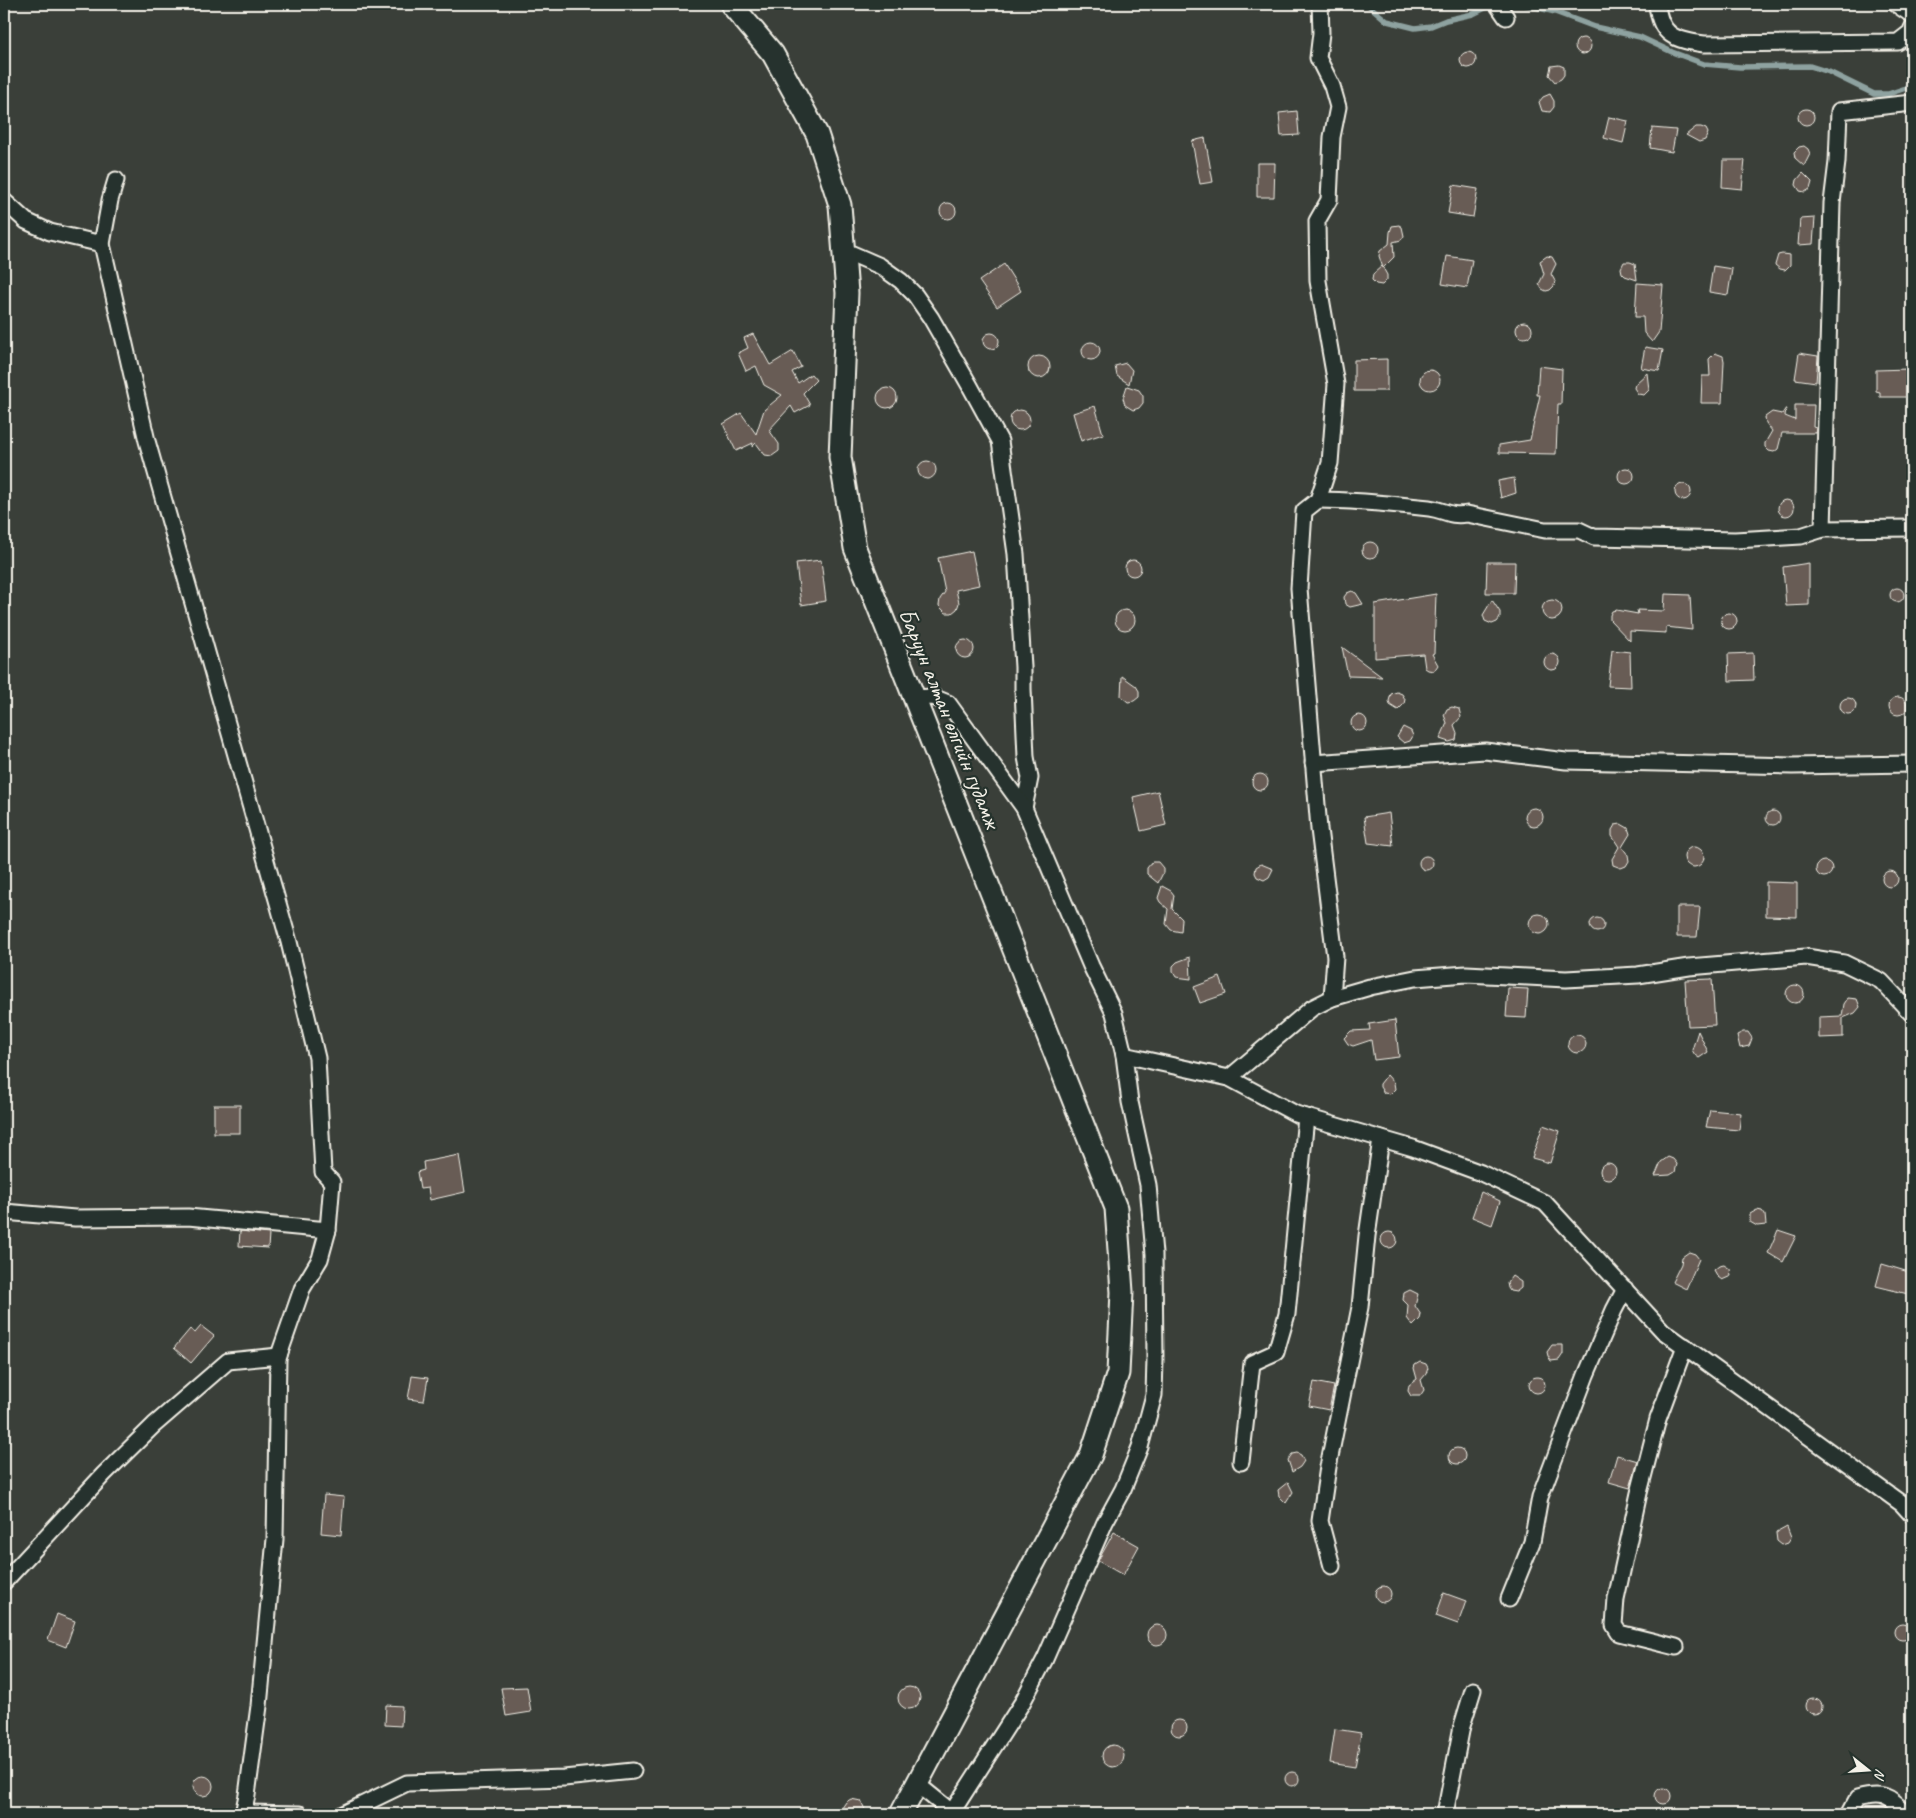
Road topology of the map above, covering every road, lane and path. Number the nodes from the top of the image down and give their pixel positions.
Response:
1 (732, 4) edge
2 (1320, 4) edge
3 (1497, 4) edge
4 (1657, 4) edge
5 (1896, 4) edge
6 (1912, 15) edge
7 (1506, 17) dead end
8 (1912, 28) edge
9 (1912, 103) edge
10 (116, 180) dead end
11 (4, 202) edge
12 (102, 244) junction
13 (843, 250) junction
14 (1318, 500) junction
15 (1912, 528) edge
16 (1823, 529) junction
17 (914, 698) junction
18 (1313, 763) junction
19 (1912, 764) edge
20 (1024, 808) junction
21 (1332, 998) junction
22 (1912, 1014) edge
23 (1124, 1056) junction
24 (1229, 1078) junction
25 (1306, 1117) junction
26 (1381, 1139) junction
27 (4, 1212) edge
28 (328, 1230) junction
29 (1625, 1289) junction
30 (1685, 1346) junction
31 (279, 1356) junction
32 (1241, 1462) dead end
33 (1912, 1515) edge
34 (1332, 1566) dead end
35 (4, 1582) edge
36 (1510, 1599) dead end
37 (1676, 1647) dead end
38 (1473, 1690) dead end
39 (633, 1772) dead end
40 (917, 1784) junction
41 (243, 1813) edge
42 (953, 1813) edge
43 (300, 1814) edge
44 (343, 1814) edge
45 (901, 1814) edge
46 (1445, 1814) edge
47 (1849, 1814) edge
48 (1907, 1814) edge

1 - 13 main road, Баруун алтан өлгийн гудамж
2 - 14 street
3 - 7 street
4 - 8 street
5 - 6 street
9 - 16 street
10 - 12 street
11 - 12 street
12 - 28 street
13 - 17 main road, Баруун алтан өлгийн гудамж
13 - 20 street
14 - 16 street
14 - 18 street
15 - 16 street
17 - 20 street
17 - 40 main road, Баруун алтан өлгийн гудамж
18 - 19 street
18 - 21 street
20 - 23 street
21 - 22 street
21 - 24 street
23 - 24 street
23 - 42 street
24 - 25 street
25 - 26 street
25 - 32 street
26 - 29 street
26 - 34 street
27 - 28 street
28 - 31 street
29 - 30 street
29 - 36 street
30 - 33 street
30 - 37 street
31 - 35 street
31 - 41 street
38 - 46 street
39 - 44 street
40 - 42 street
40 - 45 main road, Баруун алтан өлгийн гудамж
41 - 43 street
47 - 48 street

